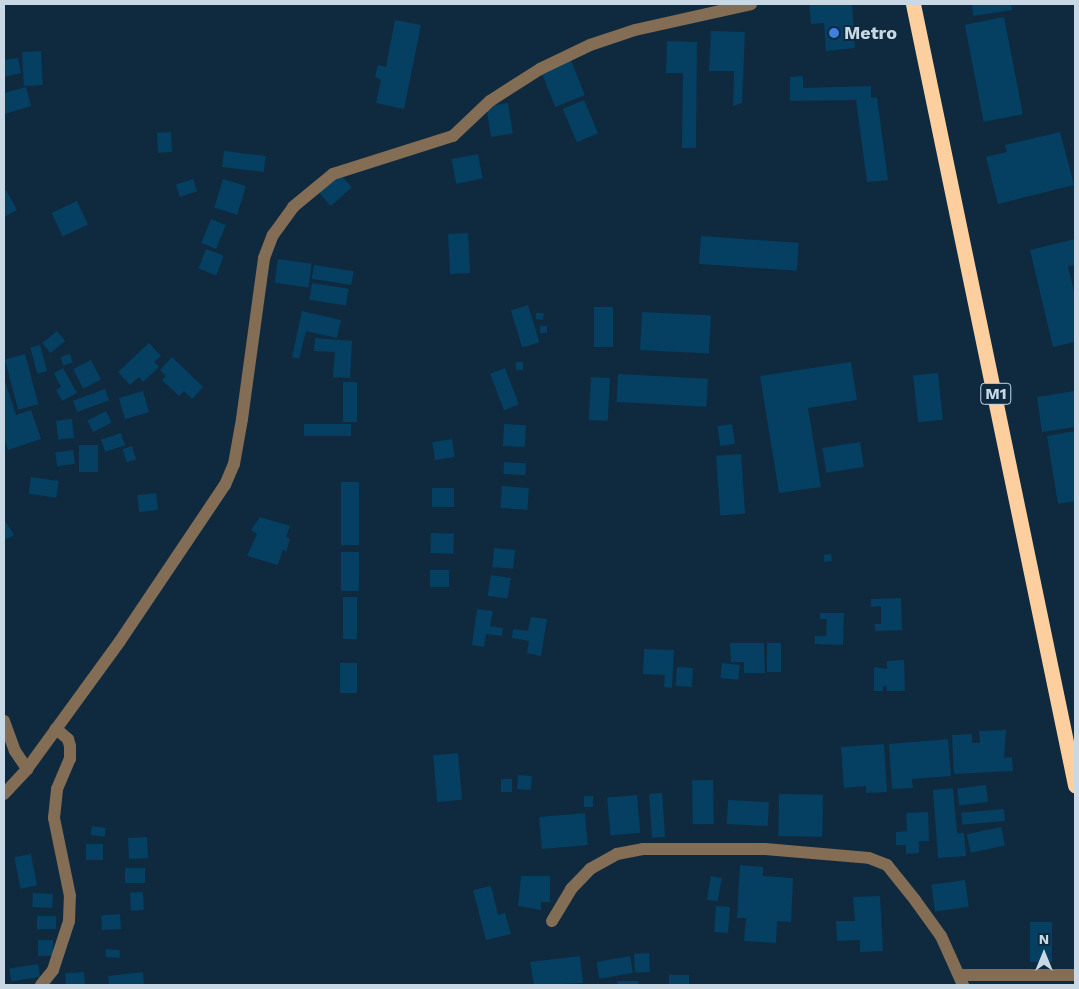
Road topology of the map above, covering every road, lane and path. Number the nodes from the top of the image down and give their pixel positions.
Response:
1 (751, 4) edge
2 (913, 4) edge
3 (4, 721) edge
4 (56, 729) junction
5 (27, 769) junction
6 (1075, 785) edge
7 (4, 794) edge
8 (552, 921) dead end
9 (1075, 975) edge
10 (961, 980) edge
11 (41, 985) edge

1 - 4 street
2 - 6 highway, M1
3 - 5 street
4 - 5 street
4 - 11 street
5 - 7 street
8 - 10 street
9 - 10 street

